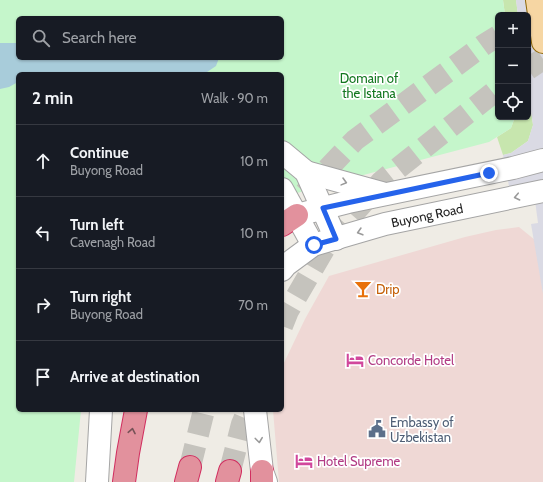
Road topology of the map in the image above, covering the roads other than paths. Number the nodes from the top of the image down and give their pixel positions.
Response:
1 (537, 0) edge
2 (543, 42) edge
3 (284, 154) edge
4 (543, 160) edge
5 (306, 172) junction
6 (543, 191) edge
7 (386, 194) junction
8 (284, 197) edge
9 (323, 208) junction
10 (290, 220) edge
11 (336, 239) junction
12 (314, 245) junction
13 (284, 268) edge
14 (101, 412) edge
15 (136, 412) edge
16 (255, 412) edge
17 (263, 478) edge
18 (97, 482) edge
19 (124, 482) edge

1 - 2 main road
3 - 5 street
4 - 7 street
5 -> 7 street
5 - 9 street
6 -> 11 street, Buyong Road
7 - 9 street
8 - 10 street
9 - 10 street
9 - 11 street
10 - 12 street
11 - 12 street, Buyong Road
12 - 13 street
14 - 18 street
19 -> 15 highway
16 -> 17 street

